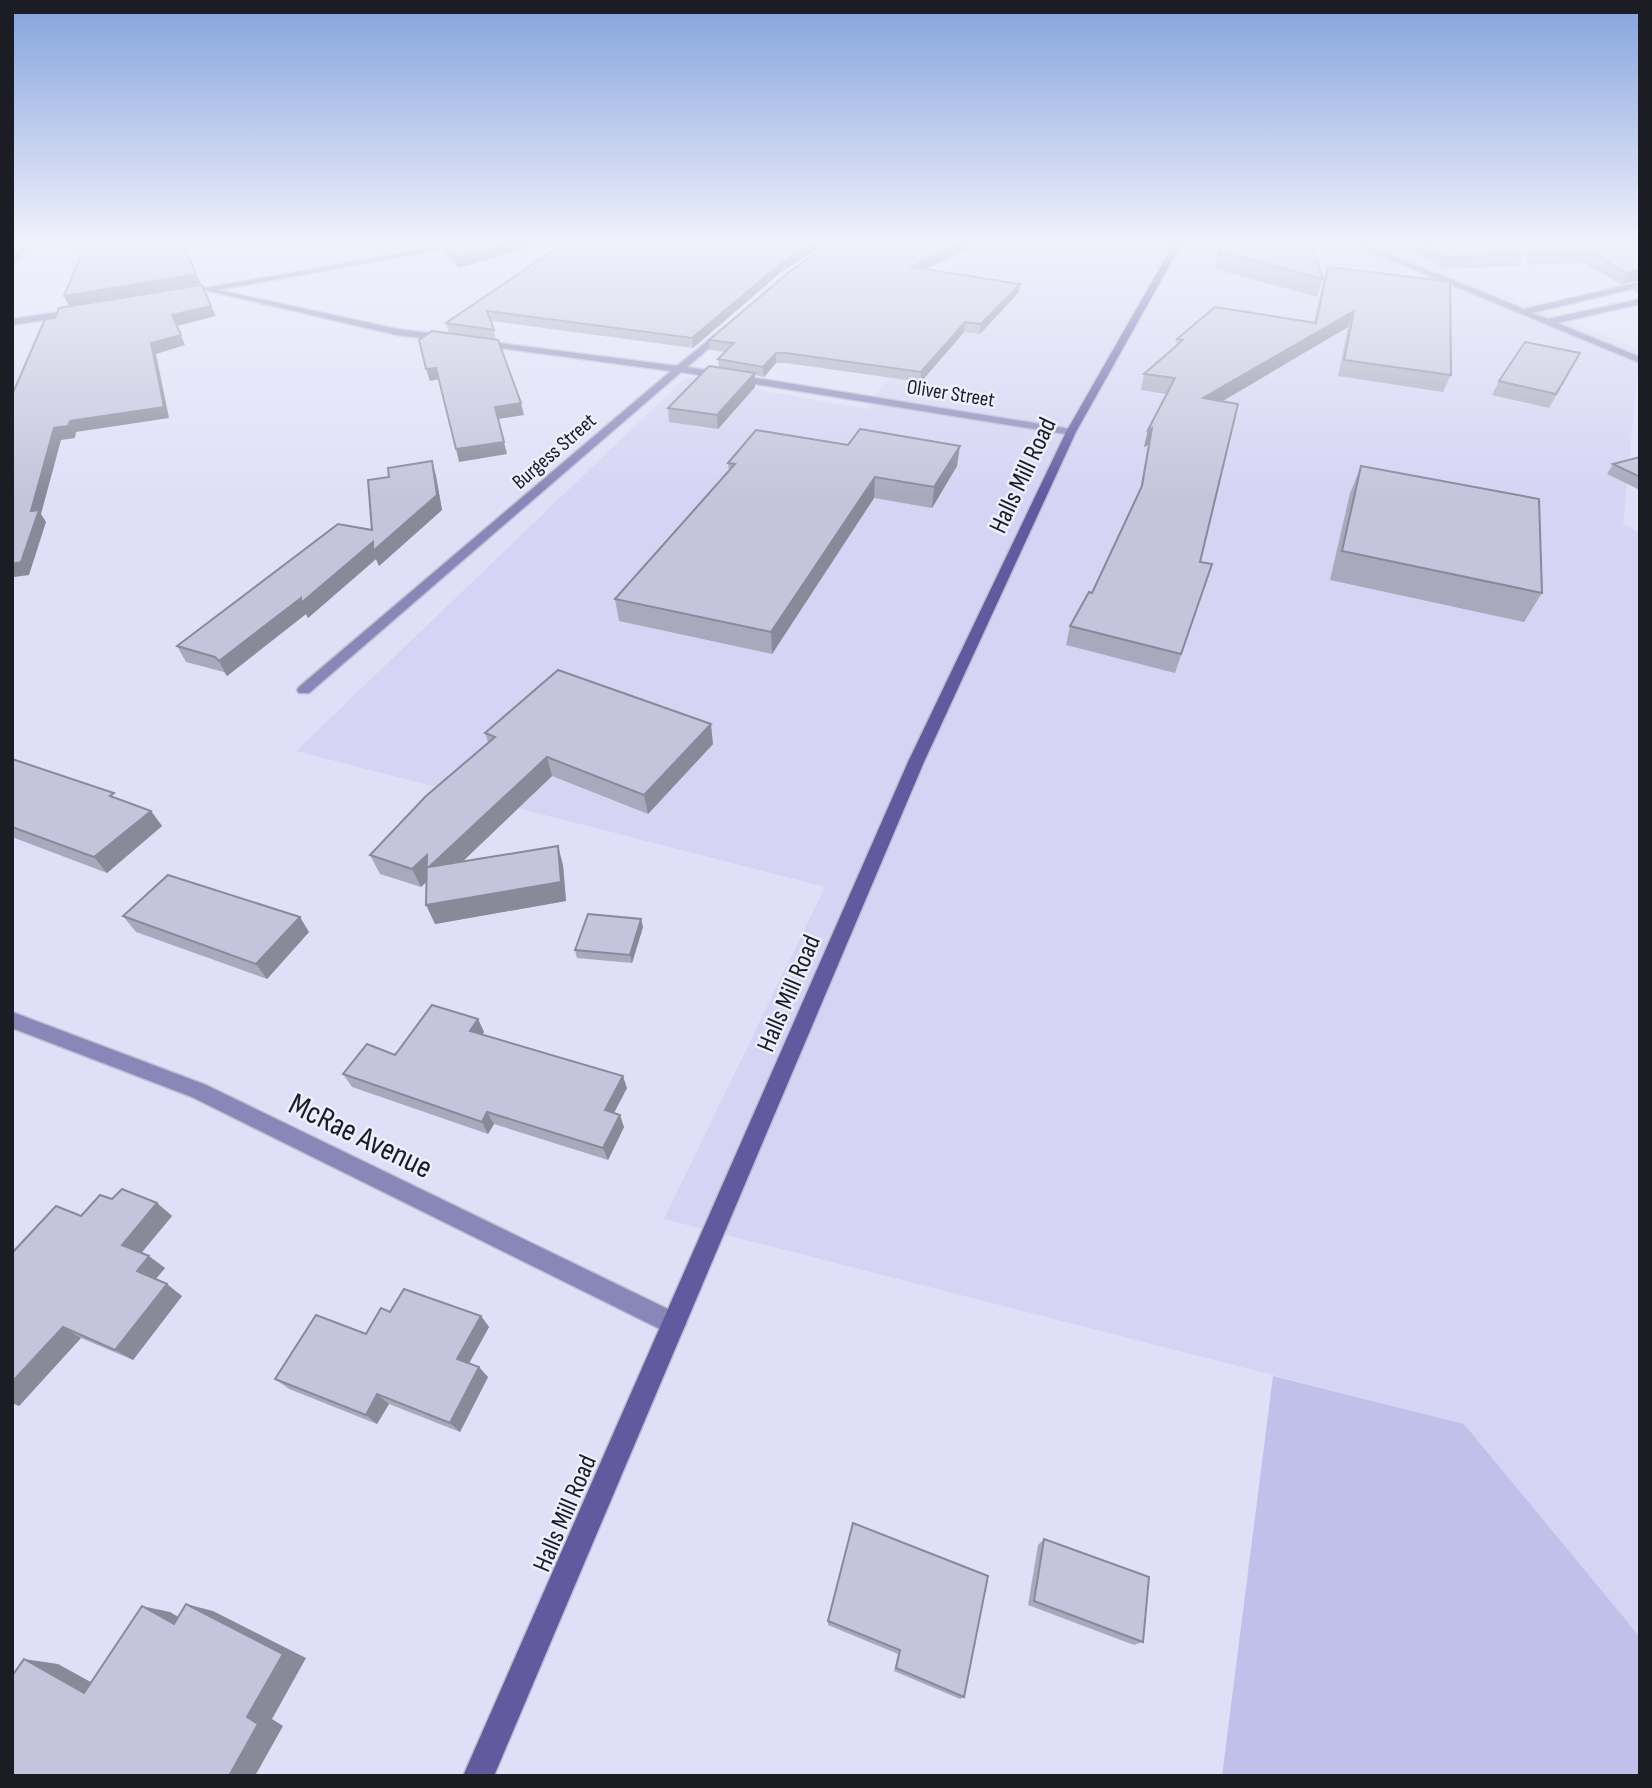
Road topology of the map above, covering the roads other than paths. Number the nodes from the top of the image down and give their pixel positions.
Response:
1 (385, 328) edge
2 (726, 328) edge
3 (1130, 328) edge
4 (1564, 328) edge
5 (1640, 360) edge
6 (680, 369) junction
7 (1071, 432) junction
8 (304, 690) dead end
9 (12, 1020) edge
10 (674, 1324) junction
11 (478, 1776) edge

1 - 6 street, Oliver Street
2 - 6 street, Burgess Street
3 - 7 street, Halls Mill Road
4 - 5 street
6 - 7 street, Oliver Street
6 - 8 street, Burgess Street
7 - 10 street, Halls Mill Road
9 - 10 street, McRae Avenue
10 - 11 street, Halls Mill Road

